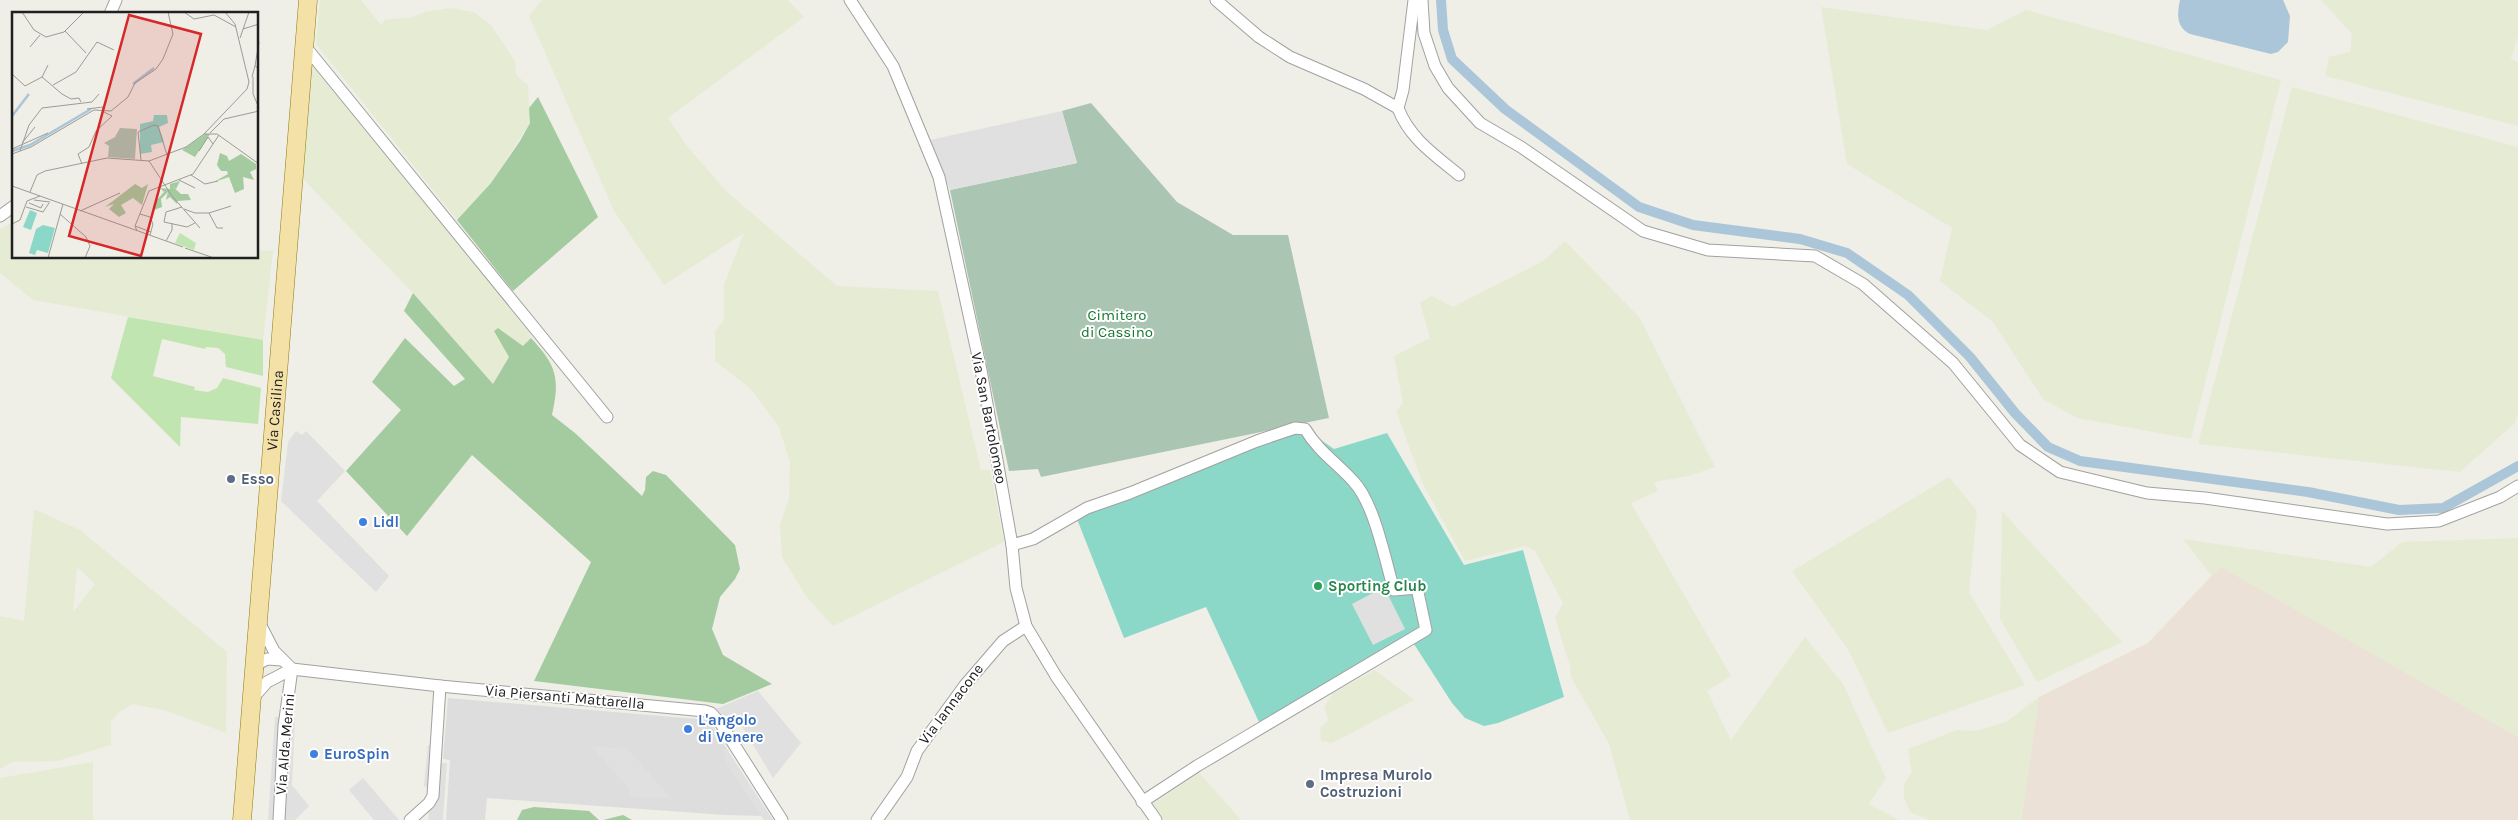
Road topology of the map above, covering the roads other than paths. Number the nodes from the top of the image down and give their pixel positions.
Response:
1 (116, 0) edge
2 (308, 0) edge
3 (850, 0) edge
4 (1216, 0) edge
5 (1414, 0) edge
6 (1422, 0) edge
7 (111, 12) edge
8 (304, 45) junction
9 (1398, 108) junction
10 (1459, 175) dead end
11 (12, 207) edge
12 (0, 216) edge
13 (607, 417) dead end
14 (2518, 486) edge
15 (1012, 545) junction
16 (258, 619) junction
17 (1026, 626) junction
18 (282, 660) junction
19 (254, 666) junction
20 (292, 669) junction
21 (276, 676) junction
22 (440, 686) junction
23 (251, 700) junction
24 (1142, 802) junction
25 (242, 820) edge
26 (278, 820) edge
27 (410, 820) edge
28 (782, 820) edge
29 (877, 820) edge
30 (1156, 820) edge

1 - 7 street
2 - 8 main road, Via Casilina
3 - 15 street, Via San Bartolomeo
4 - 9 street
5 - 9 street
6 - 14 street
8 - 13 street
8 - 16 main road, Via Casilina
9 - 10 street
11 - 12 street
15 - 17 street, Via San Bartolomeo
15 - 24 street
16 - 18 street
16 - 19 main road, Via Casilina
17 - 24 street, Via San Bartolomeo
17 - 29 street, Via Iannacone
18 - 19 street
18 - 20 street
19 - 21 street
19 - 23 main road, Via Casilina
20 - 21 street
20 - 22 street, Via Piersanti Mattarella
20 - 26 street, Via Alda Merini
21 - 23 street
22 - 27 street
22 - 28 street, Via Piersanti Mattarella
23 - 25 main road, Via Casilina
24 - 30 street, Via San Bartolomeo

